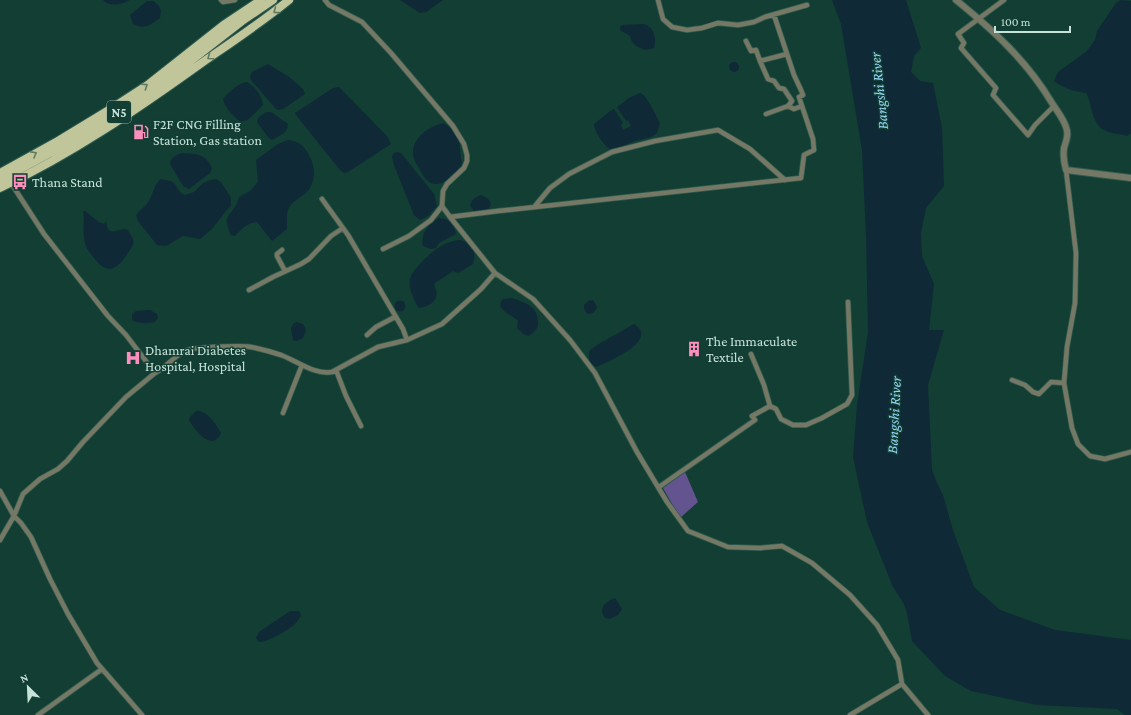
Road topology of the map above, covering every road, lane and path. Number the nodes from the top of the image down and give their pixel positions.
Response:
1 (221, 0) edge
2 (235, 0) edge
3 (290, 0) edge
4 (325, 0) edge
5 (658, 0) edge
6 (956, 0) edge
7 (1004, 0) edge
8 (267, 1) edge
9 (807, 5) dead end
10 (774, 15) junction
11 (978, 18) junction
12 (227, 27) junction
13 (746, 41) dead end
14 (787, 54) junction
15 (760, 61) junction
16 (788, 106) junction
17 (802, 106) junction
18 (1054, 106) junction
19 (766, 114) dead end
20 (1066, 170) junction
21 (0, 173) edge
22 (1131, 178) edge
23 (0, 180) edge
24 (785, 180) junction
25 (11, 183) junction
26 (0, 188) edge
27 (322, 199) dead end
28 (442, 206) junction
29 (535, 206) junction
30 (450, 218) junction
31 (343, 228) junction
32 (383, 249) dead end
33 (282, 250) dead end
34 (285, 271) junction
35 (495, 273) junction
36 (249, 290) dead end
37 (848, 302) dead end
38 (396, 317) junction
39 (367, 335) dead end
40 (407, 340) junction
41 (751, 354) dead end
42 (302, 365) junction
43 (336, 370) junction
44 (154, 373) junction
45 (1012, 380) dead end
46 (1064, 383) junction
47 (770, 406) junction
48 (283, 413) dead end
49 (361, 426) dead end
50 (1131, 452) edge
51 (659, 488) junction
52 (0, 491) edge
53 (14, 516) junction
54 (0, 540) edge
55 (102, 669) junction
56 (902, 684) junction
57 (38, 715) edge
58 (142, 715) edge
59 (850, 715) edge
60 (928, 715) edge

1 - 2 street
3 -> 25 highway, N5
4 - 28 street
5 - 10 street
6 - 11 street
7 - 11 street
8 - 12 highway, N5
9 - 10 street
10 - 14 street
11 - 18 street
11 - 18 street
21 -> 12 highway, N5
12 - 23 highway, N5
13 - 15 street
14 - 15 street
14 - 17 street
15 - 16 street
16 - 17 street
16 - 19 street
17 - 24 street
18 - 20 street
20 - 22 street
20 - 46 street
24 - 29 street
24 - 29 street
25 - 26 highway, N5
25 - 44 street
27 - 31 street
28 - 30 street
28 - 32 street
29 - 30 street
30 - 35 street
31 - 34 street
31 - 38 street
33 - 34 street
34 - 36 street
35 - 40 street
35 - 51 street
37 - 47 street
38 - 39 street
38 - 40 street
40 - 43 street
41 - 47 street
42 - 43 street
42 - 44 street
42 - 48 street
43 - 49 street
44 - 53 street
45 - 46 street
46 - 50 street
47 - 51 street
51 - 56 street
52 - 53 street
53 - 54 street
53 - 55 street
55 - 57 street
55 - 58 street
56 - 59 street
56 - 60 street

